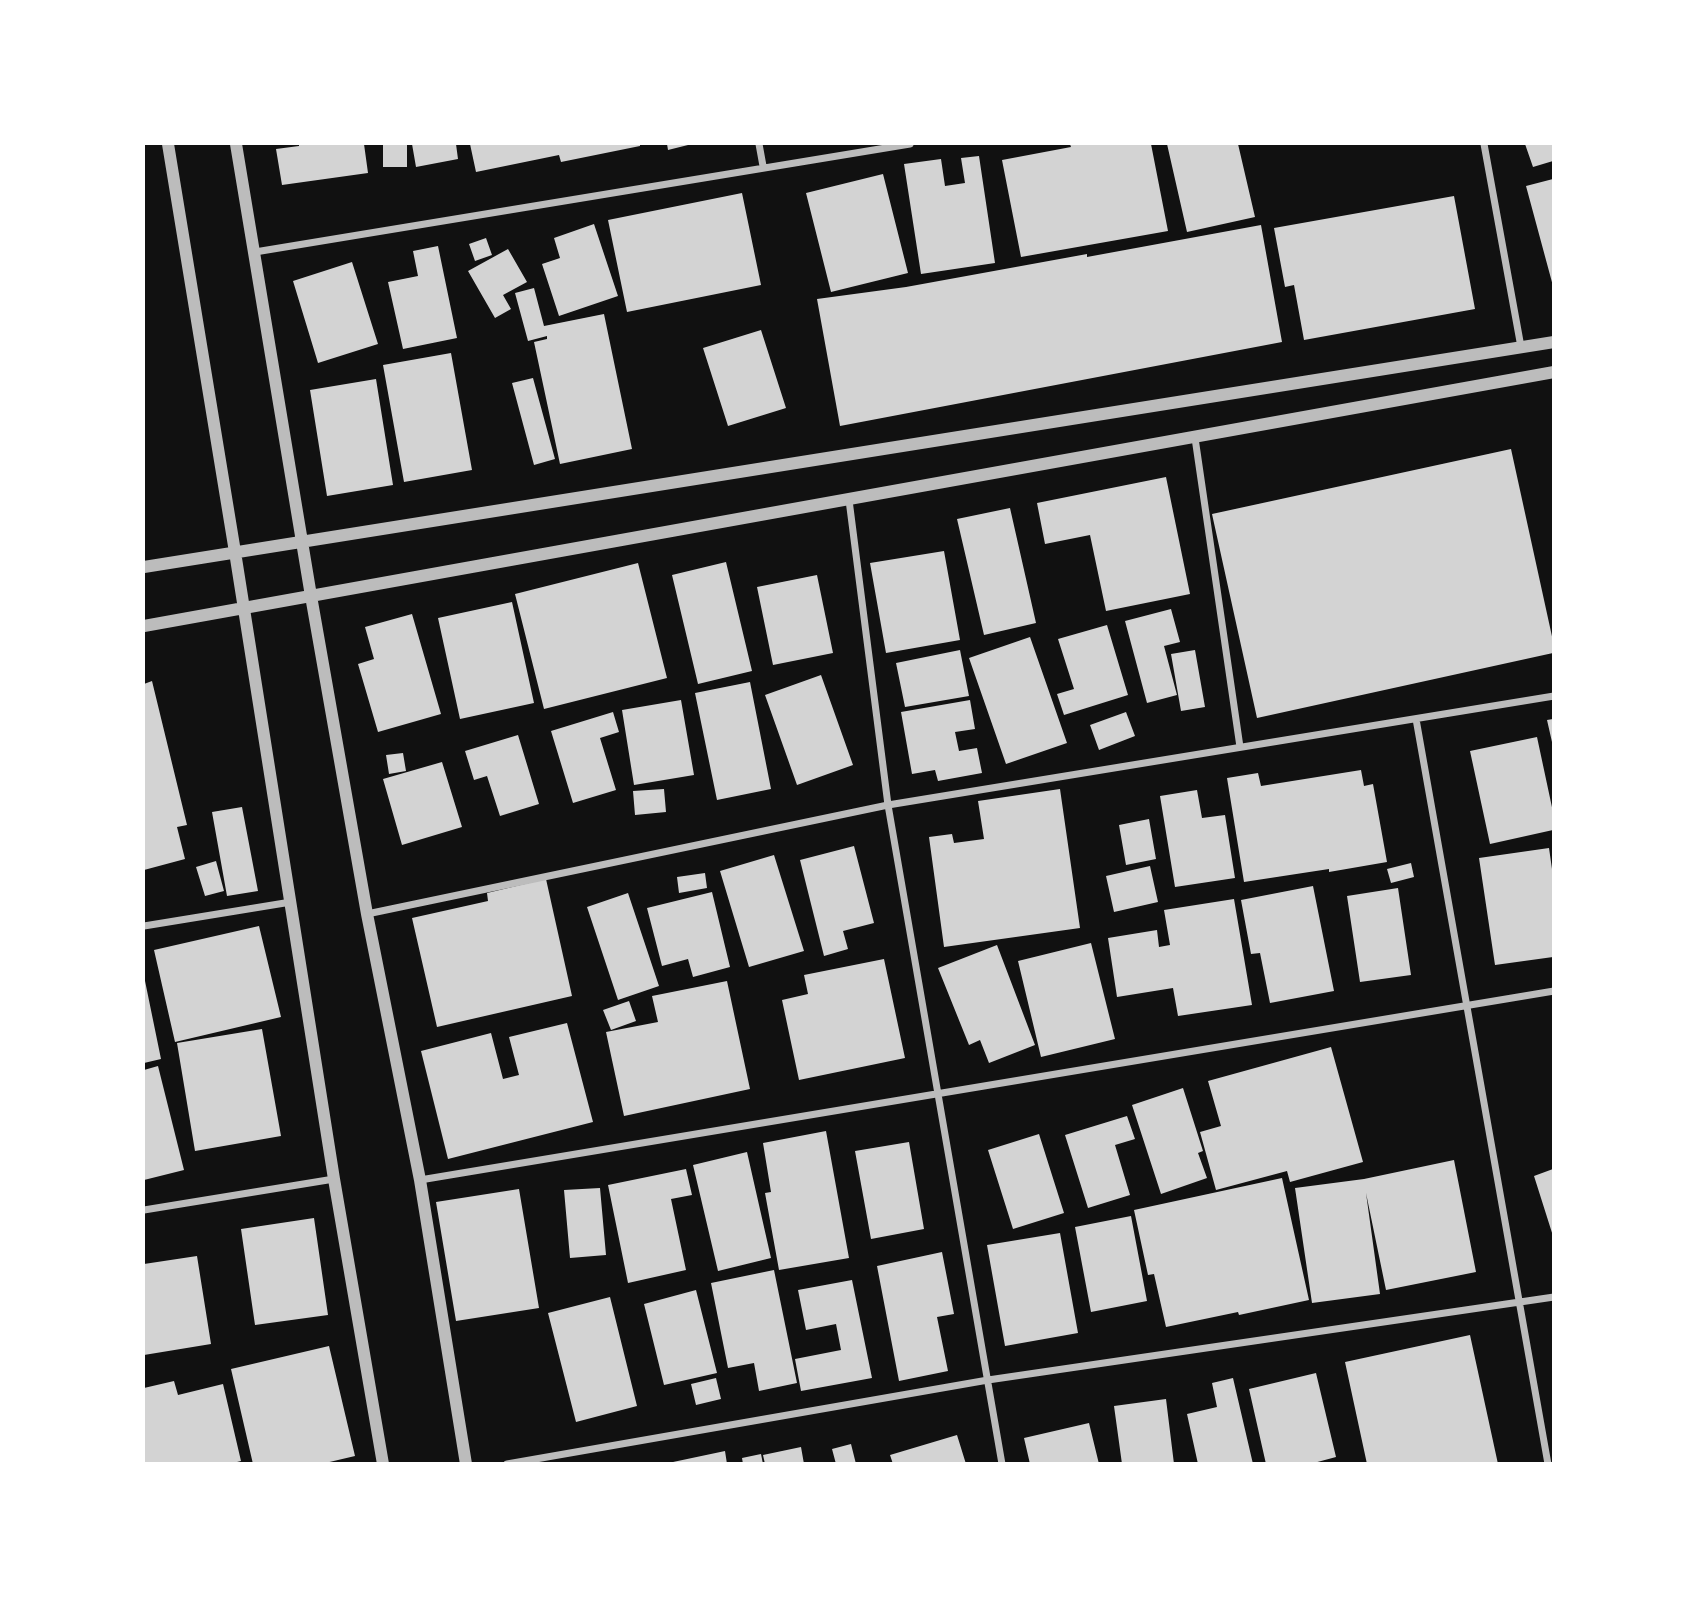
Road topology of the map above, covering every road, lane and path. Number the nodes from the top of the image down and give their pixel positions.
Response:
1 (168, 144) edge
2 (236, 144) edge
3 (759, 144) edge
4 (911, 144) edge
5 (1484, 144) edge
6 (763, 166) junction
7 (255, 252) junction
8 (1553, 342) edge
9 (1521, 347) junction
10 (1553, 372) edge
11 (1195, 438) junction
12 (849, 500) junction
13 (303, 540) junction
14 (235, 552) junction
15 (144, 568) edge
16 (311, 596) junction
17 (244, 609) junction
18 (144, 626) edge
19 (1553, 696) edge
20 (1416, 719) junction
21 (1240, 747) junction
22 (888, 805) junction
23 (291, 902) junction
24 (367, 914) junction
25 (144, 926) edge
26 (1553, 991) edge
27 (1467, 1004) junction
28 (938, 1094) junction
29 (334, 1179) junction
30 (420, 1180) junction
31 (144, 1210) edge
32 (1553, 1297) edge
33 (1520, 1302) junction
34 (988, 1380) junction
35 (383, 1464) edge
36 (466, 1464) edge
37 (507, 1464) edge
38 (1002, 1464) edge
39 (1548, 1464) edge

1 - 14 street
2 - 7 street
3 - 6 street
4 - 6 street
5 - 9 street
6 - 7 street
7 - 13 street
8 - 9 street
9 - 13 street
10 - 11 street
11 - 12 street
11 - 21 street
12 - 16 street
12 - 22 street
13 - 14 street
13 - 16 street
14 - 15 street
14 - 17 street
16 - 17 street
16 - 24 street
17 - 18 street
17 - 23 street
19 - 20 street
20 - 21 street
20 - 27 street
21 - 22 street
22 - 24 street
22 - 28 street
23 - 25 street
23 - 29 street
24 - 30 street
26 - 27 street
27 - 28 street
27 - 33 street
28 - 30 street
28 - 34 street
29 - 31 street
29 - 35 street
30 - 36 street
32 - 33 street
33 - 34 street
33 - 39 street
34 - 37 street
34 - 38 street

